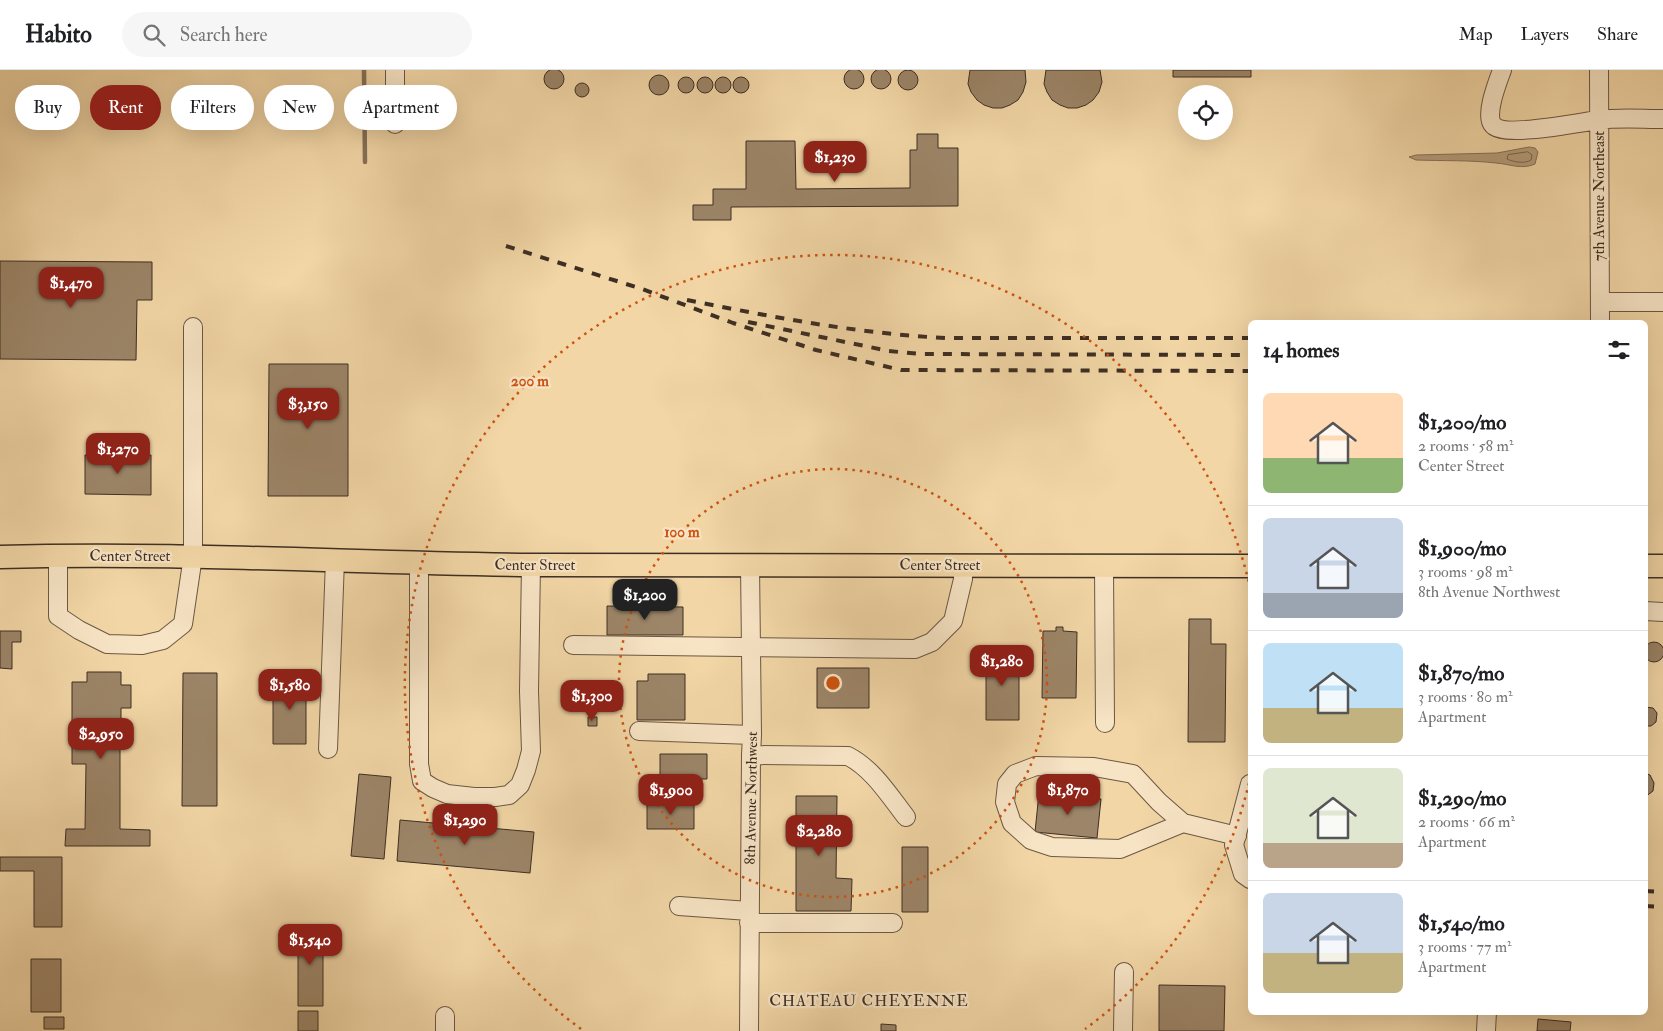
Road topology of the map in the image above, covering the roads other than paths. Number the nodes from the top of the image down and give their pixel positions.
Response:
1 (395, 70) edge
2 (1502, 70) edge
3 (1599, 70) edge
4 (395, 85) edge
5 (1663, 119) edge
6 (1599, 120) junction
7 (1600, 302) junction
8 (1663, 302) edge
9 (1600, 320) edge
10 (193, 327) dead end
11 (58, 556) junction
12 (193, 556) junction
13 (0, 557) edge
14 (335, 560) junction
15 (419, 564) junction
16 (531, 565) junction
17 (750, 565) junction
18 (962, 565) junction
19 (1104, 566) junction
20 (1248, 566) edge
21 (1648, 566) edge
22 (1663, 566) edge
23 (1648, 612) edge
24 (1663, 612) edge
25 (574, 645) dead end
26 (752, 647) junction
27 (1105, 722) dead end
28 (639, 731) dead end
29 (752, 735) junction
30 (328, 749) dead end
31 (751, 755) junction
32 (1248, 792) edge
33 (906, 817) dead end
34 (1183, 823) junction
35 (1237, 836) junction
36 (1248, 878) edge
37 (679, 906) dead end
38 (749, 917) junction
39 (892, 923) dead end
40 (1124, 972) dead end
41 (1487, 1015) edge
42 (749, 1031) edge
43 (1123, 1031) edge
44 (1486, 1031) edge

1 - 4 street
2 - 6 street
3 - 6 street, 7th Avenue Northeast
5 - 6 street
6 - 7 street, 7th Avenue Northeast
7 - 8 street
7 - 9 street, 7th Avenue Northeast
10 - 12 street
11 - 12 main road, Center Street
11 - 12 street
11 - 13 main road, Center Street
12 - 14 main road, Center Street
14 - 15 main road, Center Street
14 - 30 street
15 - 16 main road, Center Street
15 - 16 street
16 - 17 main road, Center Street
17 - 18 main road, Center Street
17 - 26 street, 8th Avenue Northwest
18 - 19 main road, Center Street
18 - 26 street
19 - 20 main road, Center Street
19 - 27 street
21 - 22 main road
23 - 24 street
25 - 26 street
26 - 29 street, 8th Avenue Northwest
28 - 29 street
29 - 31 street, 8th Avenue Northwest
31 - 33 street
31 - 38 street, 8th Avenue Northwest
32 - 35 street
34 - 34 street
34 - 35 street
35 - 36 street
37 - 38 street
38 - 39 street
38 - 42 street, 8th Avenue Northwest
40 - 43 street
41 - 44 street

